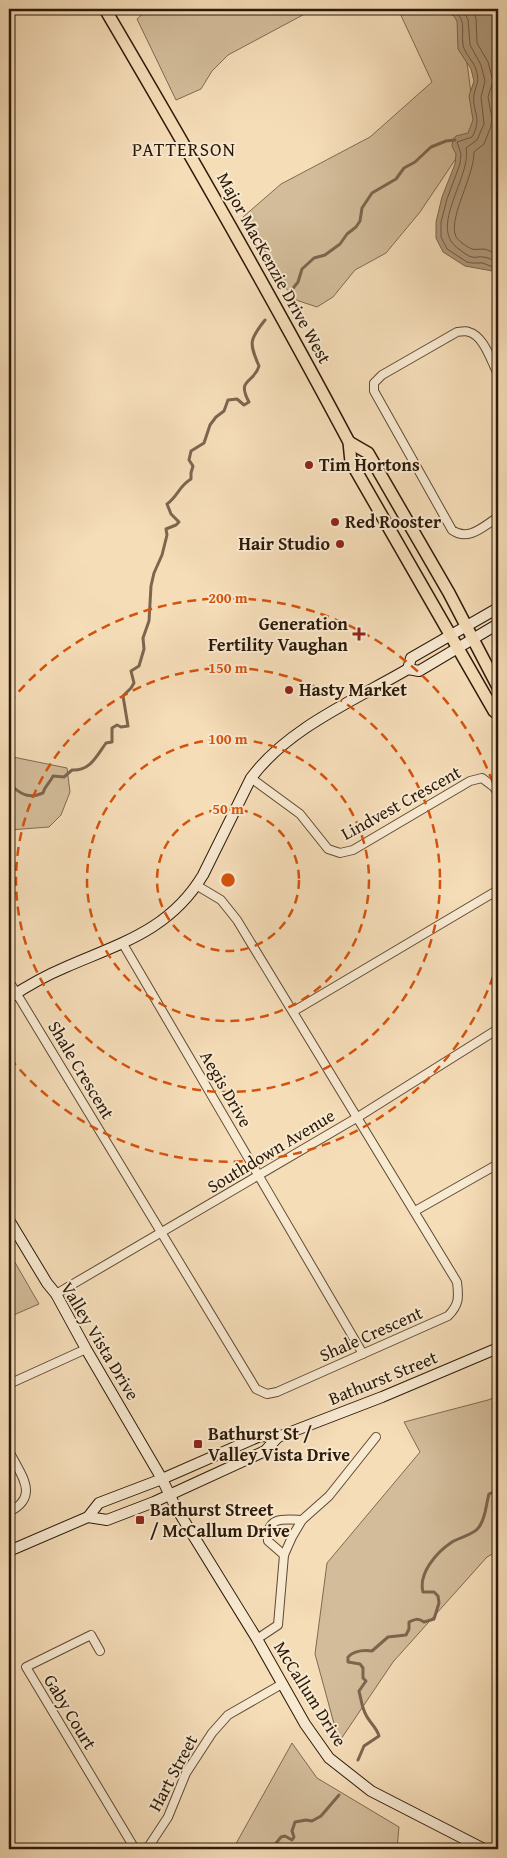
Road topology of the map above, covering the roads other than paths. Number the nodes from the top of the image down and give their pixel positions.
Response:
1 (104, 9) edge
2 (498, 374) edge
3 (349, 442) junction
4 (498, 517) edge
5 (498, 608) edge
6 (498, 624) edge
7 (466, 626) junction
8 (451, 635) junction
9 (473, 639) junction
10 (458, 648) junction
11 (408, 669) junction
12 (498, 687) edge
13 (498, 714) edge
14 (251, 778) junction
15 (498, 794) edge
16 (196, 885) junction
17 (498, 890) edge
18 (123, 944) junction
19 (9, 981) edge
20 (12, 996) edge
21 (294, 1011) junction
22 (498, 1029) edge
23 (358, 1117) junction
24 (498, 1164) edge
25 (259, 1175) junction
26 (415, 1211) junction
27 (9, 1220) edge
28 (162, 1232) junction
29 (56, 1294) junction
30 (498, 1348) edge
31 (86, 1349) junction
32 (363, 1354) junction
33 (9, 1384) edge
34 (278, 1437) junction
35 (376, 1437) dead end
36 (9, 1451) edge
37 (162, 1479) junction
38 (170, 1494) junction
39 (9, 1512) edge
40 (88, 1517) junction
41 (302, 1520) junction
42 (9, 1551) edge
43 (284, 1555) junction
44 (257, 1639) junction
45 (100, 1650) dead end
46 (282, 1684) junction
47 (465, 1845) edge
48 (135, 1849) edge
49 (147, 1849) edge
50 (484, 1849) edge

1 - 3 main road, Major MacKenzie Drive West
2 - 4 street
3 - 7 main road, Major MacKenzie Drive West
3 - 8 main road, Major MacKenzie Drive West
5 - 7 street
6 - 9 street
7 - 8 street
7 - 9 main road, Major MacKenzie Drive West
8 - 10 main road, Major MacKenzie Drive West
8 - 11 street
9 - 10 street
9 - 12 main road, Major MacKenzie Drive West
10 - 11 street
10 - 13 main road, Major MacKenzie Drive West
11 - 14 street
14 - 15 street, Lindvest Crescent
14 - 16 street
16 - 18 street
16 - 21 street, Shale Crescent
17 - 21 street
18 - 20 street
18 - 25 street, Aegis Drive
19 - 20 street, Shale Crescent
20 - 28 street, Shale Crescent
21 - 23 street, Shale Crescent
22 - 23 street, Southdown Avenue
23 - 25 street, Southdown Avenue
23 - 26 street, Shale Crescent
24 - 26 street
25 - 28 street, Southdown Avenue
25 - 32 street, Aegis Drive
26 - 32 street, Shale Crescent
27 - 29 street, Valley Vista Drive
28 - 29 street, Southdown Avenue
28 - 32 street, Shale Crescent
29 - 31 street, Valley Vista Drive
30 - 34 street, Bathurst Street
31 - 33 street
31 - 37 street, Valley Vista Drive
34 - 37 street, Bathurst Street
34 - 38 street, Bathurst Street
35 - 41 street
36 - 39 street
37 - 38 street, Valley Vista Drive
37 - 40 street, Bathurst Street
38 - 40 street, Bathurst Street
38 - 44 street, McCallum Drive
40 - 42 street, Bathurst Street
41 - 43 street
41 - 43 street
43 - 44 street
44 - 46 street, McCallum Drive
45 - 48 street, Gaby Court
46 - 47 street, McCallum Drive
46 - 49 street, Hart Street
47 - 50 street, McCallum Drive

